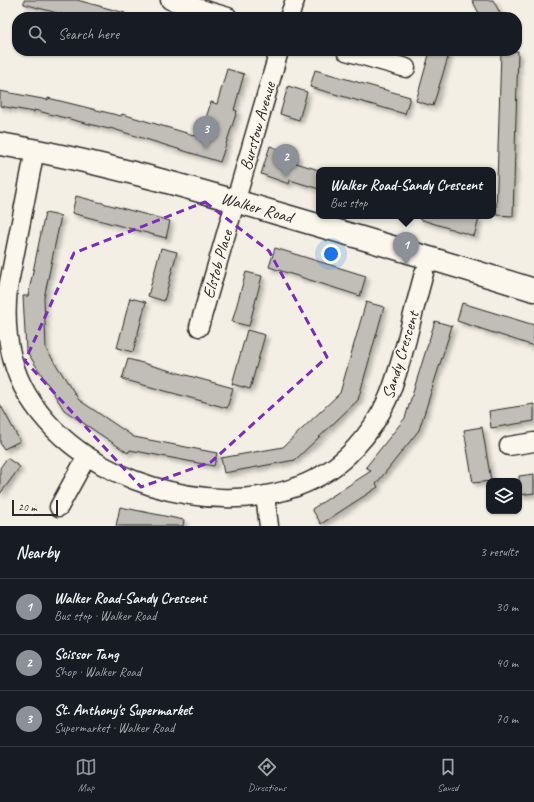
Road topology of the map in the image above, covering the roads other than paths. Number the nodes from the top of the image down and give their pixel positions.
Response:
1 (170, 0) edge
2 (294, 0) edge
3 (211, 12) edge
4 (290, 12) edge
5 (278, 56) edge
6 (364, 56) edge
7 (406, 68) dead end
8 (0, 144) edge
9 (35, 150) junction
10 (235, 201) junction
11 (424, 273) dead end
12 (534, 280) edge
13 (534, 290) edge
14 (199, 327) dead end
15 (534, 442) edge
16 (509, 446) dead end
17 (87, 456) junction
18 (265, 496) junction
19 (59, 507) dead end
20 (270, 526) edge

1 - 3 street
2 - 4 street
5 - 10 street, Burstow Avenue
6 - 7 street
8 - 9 main road, Walker Road
9 - 10 main road, Walker Road
9 - 17 street, Sandy Crescent
10 - 13 main road, Walker Road
10 - 14 street, Elstob Place
11 - 18 street, Sandy Crescent
12 - 13 street
15 - 16 street
17 - 18 street, Sandy Crescent
17 - 19 street
18 - 20 street

